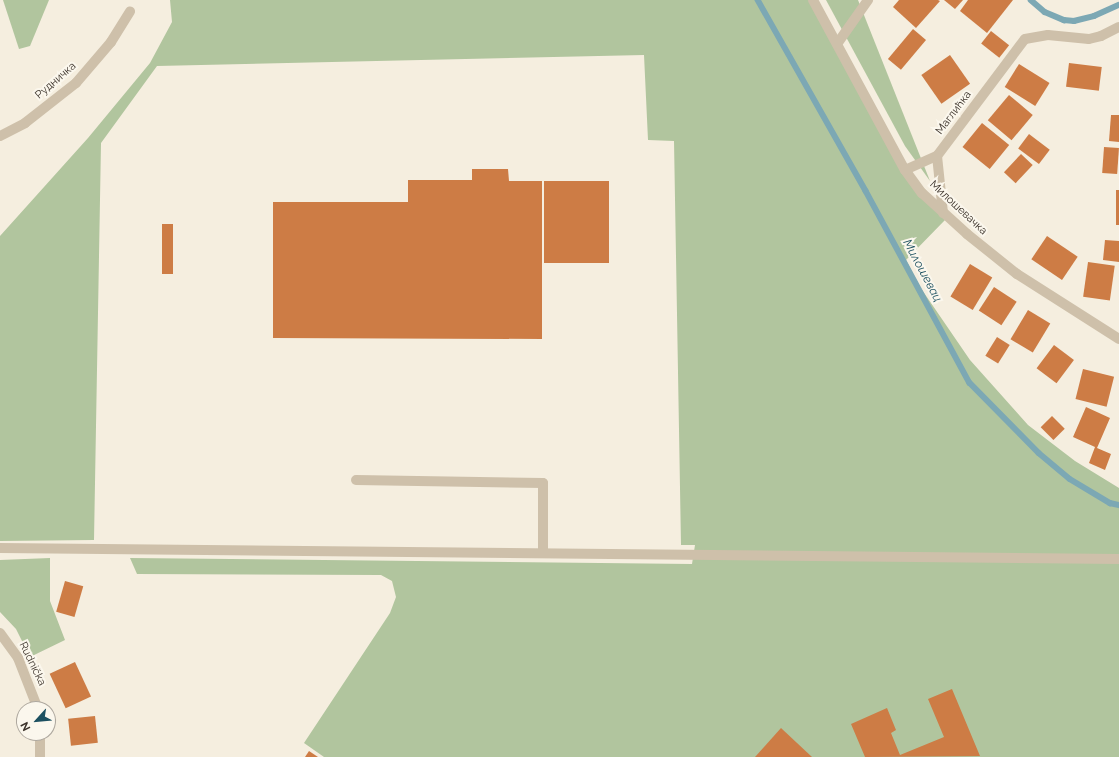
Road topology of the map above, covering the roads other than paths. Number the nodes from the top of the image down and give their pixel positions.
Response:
1 (813, 0) edge
2 (868, 0) edge
3 (130, 11) dead end
4 (1119, 28) edge
5 (837, 44) junction
6 (0, 136) edge
7 (937, 156) junction
8 (905, 170) junction
9 (943, 213) junction
10 (1119, 339) edge
11 (356, 480) dead end
12 (0, 548) edge
13 (543, 552) junction
14 (1119, 559) edge
15 (0, 633) edge
16 (35, 701) edge
17 (40, 741) edge
18 (40, 757) edge

1 - 5 street, Милошевачка
2 - 5 street
3 - 6 street, Рудничка
4 - 7 street, Маглићка
5 - 8 street, Милошевачка
7 - 8 street
7 - 9 street
8 - 9 street, Милошевачка
9 - 10 street, Милошевачка
11 - 13 street
12 - 13 street
13 - 14 street
15 - 16 street, Rudnička
17 - 18 street

